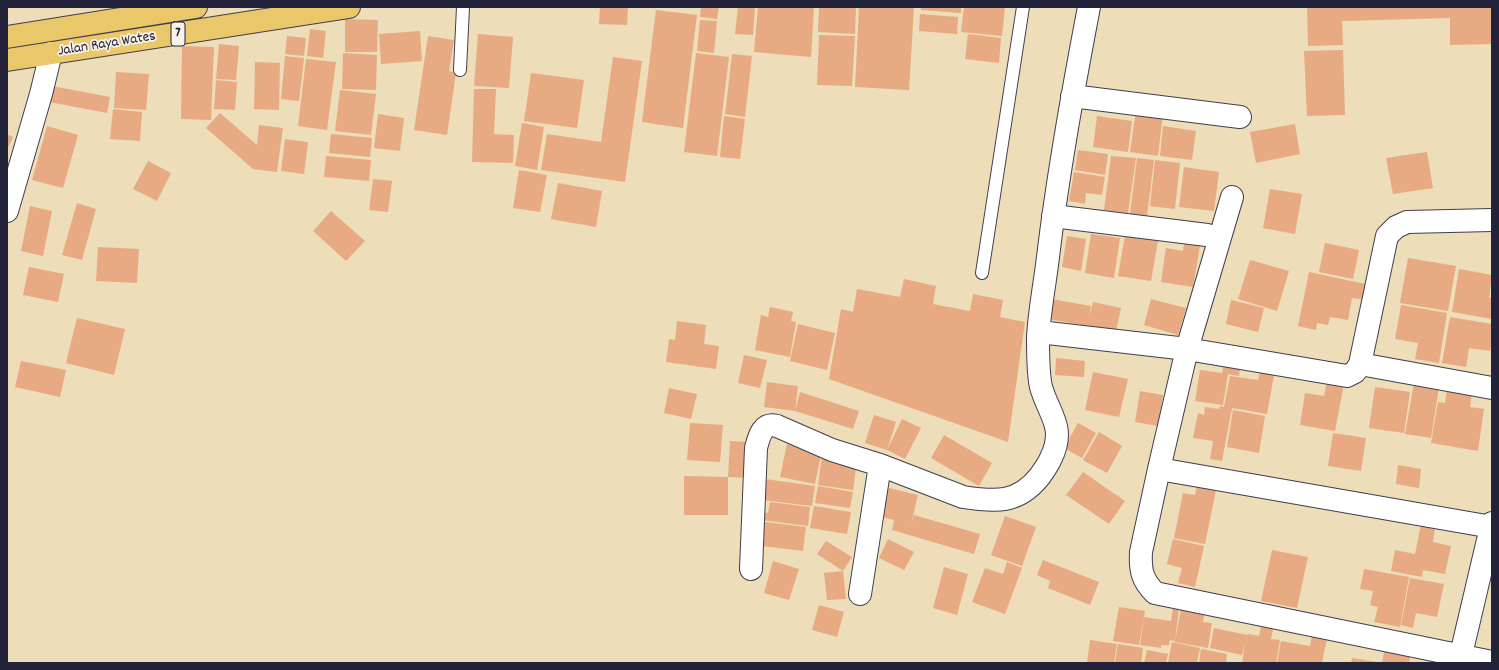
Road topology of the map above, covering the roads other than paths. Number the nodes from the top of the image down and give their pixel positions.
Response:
1 (196, 7) edge
2 (349, 7) edge
3 (463, 7) edge
4 (1023, 7) edge
5 (1089, 7) edge
6 (106, 15) edge
7 (7, 37) edge
8 (51, 53) junction
9 (7, 60) edge
10 (460, 70) dead end
11 (1072, 96) junction
12 (1240, 117) dead end
13 (1232, 197) dead end
14 (7, 211) edge
15 (1053, 216) junction
16 (1492, 220) edge
17 (1208, 235) dead end
18 (982, 273) dead end
19 (1039, 332) junction
20 (1187, 349) junction
21 (1360, 364) junction
22 (1492, 388) edge
23 (880, 464) junction
24 (1159, 469) junction
25 (1492, 526) edge
26 (751, 569) dead end
27 (860, 594) dead end
28 (1460, 660) edge
29 (1492, 662) edge

1 - 6 highway, Jalan Raya Wates
2 - 8 highway, Jalan Raya Wates / 7
3 - 10 lane
4 - 18 lane
5 - 11 street
6 - 7 highway, Jalan Raya Wates
8 - 9 highway, Jalan Raya Wates / 7
8 - 14 street
11 - 12 street
11 - 15 street
13 - 20 street
15 - 17 street
15 - 19 street
16 - 21 street
19 - 20 street
19 - 23 street
20 - 21 street
20 - 24 street
21 - 22 street
23 - 26 street
23 - 27 street
24 - 25 street
24 - 28 street
25 - 28 street
28 - 29 street

